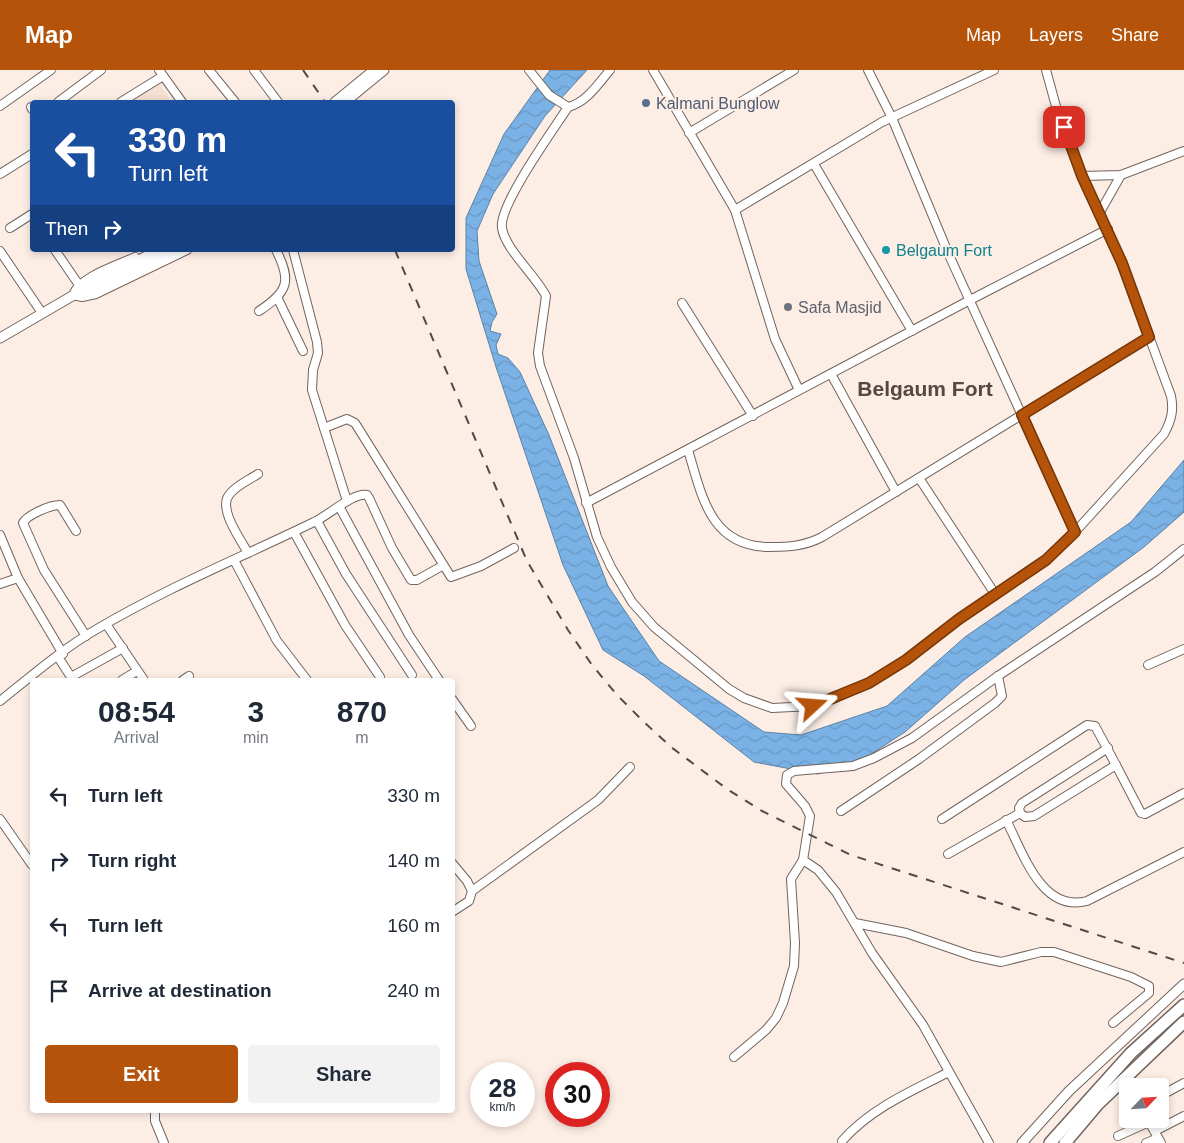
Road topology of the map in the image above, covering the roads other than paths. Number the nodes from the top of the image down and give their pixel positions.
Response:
1 (51, 70) edge
2 (101, 70) edge
3 (209, 70) edge
4 (254, 70) edge
5 (374, 70) edge
6 (384, 70) edge
7 (529, 70) edge
8 (610, 70) edge
9 (653, 70) edge
10 (794, 70) edge
11 (868, 70) edge
12 (994, 70) edge
13 (1046, 70) edge
14 (161, 73) edge
15 (61, 100) edge
16 (124, 100) edge
17 (181, 100) edge
18 (232, 100) edge
19 (276, 100) edge
20 (337, 100) edge
21 (347, 100) edge
22 (0, 106) edge
23 (568, 107) junction
24 (892, 118) junction
25 (689, 132) junction
26 (1184, 152) edge
27 (30, 155) edge
28 (814, 164) junction
29 (0, 174) edge
30 (1082, 176) junction
31 (1121, 176) junction
32 (735, 210) junction
33 (1100, 212) junction
34 (30, 215) edge
35 (10, 228) dead end
36 (1108, 229) junction
37 (0, 251) edge
38 (56, 252) edge
39 (145, 252) edge
40 (155, 252) edge
41 (172, 252) edge
42 (183, 252) edge
43 (277, 252) edge
44 (293, 252) edge
45 (77, 291) junction
46 (278, 299) junction
47 (970, 300) junction
48 (682, 303) dead end
49 (260, 311) dead end
50 (42, 313) junction
51 (912, 331) junction
52 (1149, 337) junction
53 (0, 338) edge
54 (303, 351) dead end
55 (832, 374) junction
56 (799, 390) junction
57 (1022, 415) junction
58 (753, 416) junction
59 (324, 428) junction
60 (688, 450) junction
61 (258, 474) dead end
62 (919, 478) junction
63 (896, 492) junction
64 (348, 501) junction
65 (586, 503) junction
66 (340, 508) junction
67 (317, 521) junction
68 (76, 531) dead end
69 (294, 532) junction
70 (1075, 532) junction
71 (0, 535) edge
72 (514, 548) dead end
73 (1184, 549) edge
74 (248, 553) junction
75 (234, 560) junction
76 (442, 566) junction
77 (18, 578) junction
78 (0, 584) edge
79 (995, 594) junction
80 (106, 624) junction
81 (86, 636) junction
82 (123, 648) junction
83 (1184, 649) edge
84 (60, 655) junction
85 (1148, 665) dead end
86 (137, 671) junction
87 (412, 675) dead end
88 (998, 676) junction
89 (30, 678) edge
90 (31, 678) edge
91 (72, 678) edge
92 (74, 678) edge
93 (125, 678) edge
94 (142, 678) edge
95 (305, 678) edge
96 (380, 678) dead end
97 (438, 678) edge
98 (0, 702) edge
99 (455, 703) edge
100 (471, 726) dead end
101 (1108, 748) junction
102 (1116, 766) junction
103 (630, 767) dead end
104 (1184, 793) edge
105 (841, 811) dead end
106 (1020, 813) junction
107 (0, 819) edge
108 (942, 819) dead end
109 (1006, 820) junction
110 (1184, 852) edge
111 (948, 854) dead end
112 (803, 860) junction
113 (30, 862) edge
114 (455, 867) edge
115 (472, 891) junction
116 (455, 910) edge
117 (855, 922) junction
118 (1184, 984) edge
119 (1184, 1005) edge
120 (1184, 1022) edge
121 (1113, 1023) dead end
122 (734, 1057) dead end
123 (949, 1072) junction
124 (1184, 1084) edge
125 (1169, 1092) edge
126 (155, 1113) edge
127 (1184, 1116) edge
128 (1133, 1128) edge
129 (1118, 1136) dead end
130 (1158, 1137) edge
131 (842, 1141) dead end
132 (164, 1143) edge
133 (989, 1143) edge
134 (1022, 1143) edge
135 (1050, 1143) edge
136 (1065, 1143) edge
137 (1146, 1143) edge

1 - 22 street
2 - 15 street
3 - 18 street
4 - 19 street
5 - 20 main road
6 - 21 main road
7 - 23 street
8 - 23 street
9 - 25 street
10 - 25 street
11 - 24 street
12 - 24 street
13 - 30 street
14 - 16 street
14 - 17 street
23 - 65 street
24 - 28 street
24 - 47 street
25 - 32 street
26 - 31 street
27 - 29 street
28 - 32 street
28 - 51 street
30 - 31 street
30 - 33 street
31 - 33 street
32 - 56 street
33 - 36 street
34 - 35 street
36 - 47 street
36 - 52 street
37 - 50 street
38 - 45 street
39 - 45 street
40 - 45 main road
41 - 45 main road
42 - 45 street
43 - 46 street
44 - 59 street
45 - 50 main road
46 - 49 street
46 - 54 street
47 - 51 street
47 - 57 street
48 - 58 street
50 - 53 main road
51 - 55 street
52 - 57 street
52 - 70 street
55 - 56 street
55 - 63 street
56 - 58 street
57 - 62 street
57 - 70 street
58 - 60 street
59 - 64 street
59 - 76 street
60 - 63 street
60 - 65 street
61 - 74 street
62 - 63 street
62 - 79 street
64 - 66 street
64 - 76 street
65 - 79 street
66 - 67 street
66 - 97 street
67 - 69 street
67 - 87 street
68 - 81 street
69 - 74 street
69 - 96 street
70 - 79 street
71 - 77 street
72 - 76 street
73 - 88 street
74 - 75 street
75 - 80 street
75 - 95 street
77 - 78 street
77 - 84 street
80 - 81 street
80 - 82 street
81 - 84 street
82 - 86 street
82 - 92 street
83 - 85 street
84 - 90 street
84 - 91 street
86 - 93 street
86 - 94 street
88 - 105 street
88 - 112 street
89 - 98 street
99 - 100 street
101 - 102 street
101 - 106 street
101 - 108 street
102 - 104 street
102 - 106 street
103 - 115 street
106 - 109 street
107 - 113 street
109 - 110 street
109 - 111 street
112 - 117 street
112 - 122 street
114 - 115 street
115 - 116 street
117 - 121 street
117 - 123 street
118 - 134 main road
119 - 135 highway
120 - 136 highway
123 - 131 street
123 - 133 street
124 - 125 street
126 - 132 street
127 - 130 street
128 - 129 street
130 - 137 street

